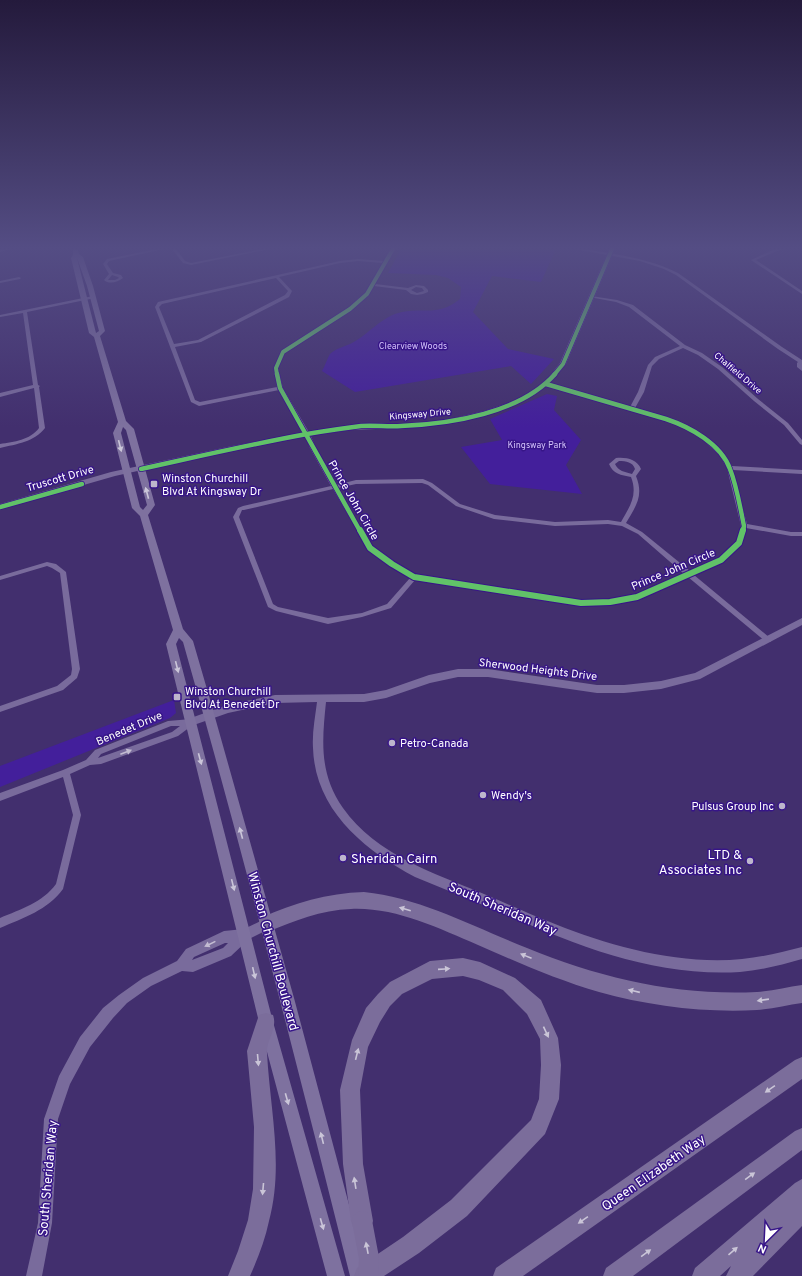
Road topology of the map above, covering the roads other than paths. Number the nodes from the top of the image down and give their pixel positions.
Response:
1 (37, 309) edge
2 (85, 309) edge
3 (96, 309) edge
4 (158, 309) edge
5 (262, 309) edge
6 (351, 309) edge
7 (586, 309) edge
8 (634, 309) edge
9 (725, 309) edge
10 (25, 311) junction
11 (0, 316) edge
12 (97, 336) junction
13 (172, 346) junction
14 (683, 346) junction
15 (802, 362) edge
16 (802, 370) edge
17 (546, 384) junction
18 (37, 386) junction
19 (280, 388) junction
20 (0, 395) edge
21 (632, 409) junction
22 (122, 422) junction
23 (307, 434) junction
24 (802, 443) edge
25 (0, 446) edge
26 (141, 468) junction
27 (730, 468) junction
28 (127, 471) junction
29 (802, 472) edge
30 (633, 476) dead end
31 (334, 486) junction
32 (0, 507) edge
33 (144, 515) junction
34 (623, 524) junction
35 (744, 526) junction
36 (802, 534) edge
37 (689, 574) junction
38 (414, 577) junction
39 (0, 578) edge
40 (802, 621) edge
41 (178, 630) junction
42 (768, 640) junction
43 (322, 699) junction
44 (0, 709) edge
45 (209, 715) junction
46 (191, 722) junction
47 (88, 762) junction
48 (66, 772) junction
49 (0, 797) edge
50 (0, 922) edge
51 (267, 924) junction
52 (245, 935) junction
53 (802, 953) edge
54 (802, 994) edge
55 (266, 1022) junction
56 (802, 1067) edge
57 (802, 1138) edge
58 (802, 1190) edge
59 (802, 1211) edge
60 (354, 1226) junction
61 (34, 1276) edge
62 (240, 1276) edge
63 (336, 1276) edge
64 (359, 1276) edge
65 (366, 1276) edge
66 (504, 1276) edge
67 (614, 1276) edge
68 (703, 1276) edge
69 (737, 1276) edge

1 - 10 street
2 - 12 main road, Winston Churchill Boulevard
3 - 12 main road, Winston Churchill Boulevard
4 - 13 street
5 - 13 street
6 - 19 street, Prince John Circle
7 - 17 street, Kingsway Drive
8 - 14 street, Chalfield Drive
9 - 15 street
10 - 11 street
10 - 18 street
12 - 22 main road, Winston Churchill Boulevard
13 - 19 street
14 - 21 street
14 - 24 street, Chalfield Drive
15 - 16 street
17 - 21 street
17 - 23 street, Kingsway Drive
18 - 20 street
18 - 25 street
19 - 23 street, Prince John Circle
21 - 27 street
22 - 26 main road, Winston Churchill Boulevard
22 -> 28 main road, Winston Churchill Boulevard
23 - 26 street, Kingsway Drive
23 - 31 street, Prince John Circle
26 - 28 street, Truscott Drive
33 -> 26 main road, Winston Churchill Boulevard
27 - 29 street
27 - 35 street
28 - 32 street, Truscott Drive
28 - 33 main road, Winston Churchill Boulevard
30 - 34 street
31 - 34 street
31 - 38 street, Prince John Circle
31 - 38 street
33 - 41 main road, Winston Churchill Boulevard
34 - 37 street
35 - 36 street
35 - 37 street, Prince John Circle
37 - 38 street, Prince John Circle
37 - 42 street
39 - 44 street
40 - 42 street, Sherwood Heights Drive
41 - 45 main road, Winston Churchill Boulevard
41 -> 46 main road, Winston Churchill Boulevard
42 - 43 street, Sherwood Heights Drive
43 - 45 street, Sherwood Heights Drive
43 - 53 street, South Sheridan Way
45 - 46 street, Sherwood Heights Drive
51 -> 45 main road, Winston Churchill Boulevard
47 -> 46 street, Benedet Drive
46 - 47 street, Benedet Drive
46 -> 52 main road, Winston Churchill Boulevard
47 - 48 street, Benedet Drive
48 - 49 street, Benedet Drive
48 - 50 street
51 - 52 street, South Sheridan Way
54 -> 51 highway
60 -> 51 main road, Winston Churchill Boulevard
52 -> 55 main road, Winston Churchill Boulevard
52 - 61 street, South Sheridan Way
55 -> 62 highway
55 -> 63 main road, Winston Churchill Boulevard
56 -> 66 highway, Queen Elizabeth Way
67 -> 57 highway
68 -> 58 highway
59 - 69 highway
60 - 64 main road, Winston Churchill Boulevard
65 -> 60 highway, bridge
60 -> 65 highway

